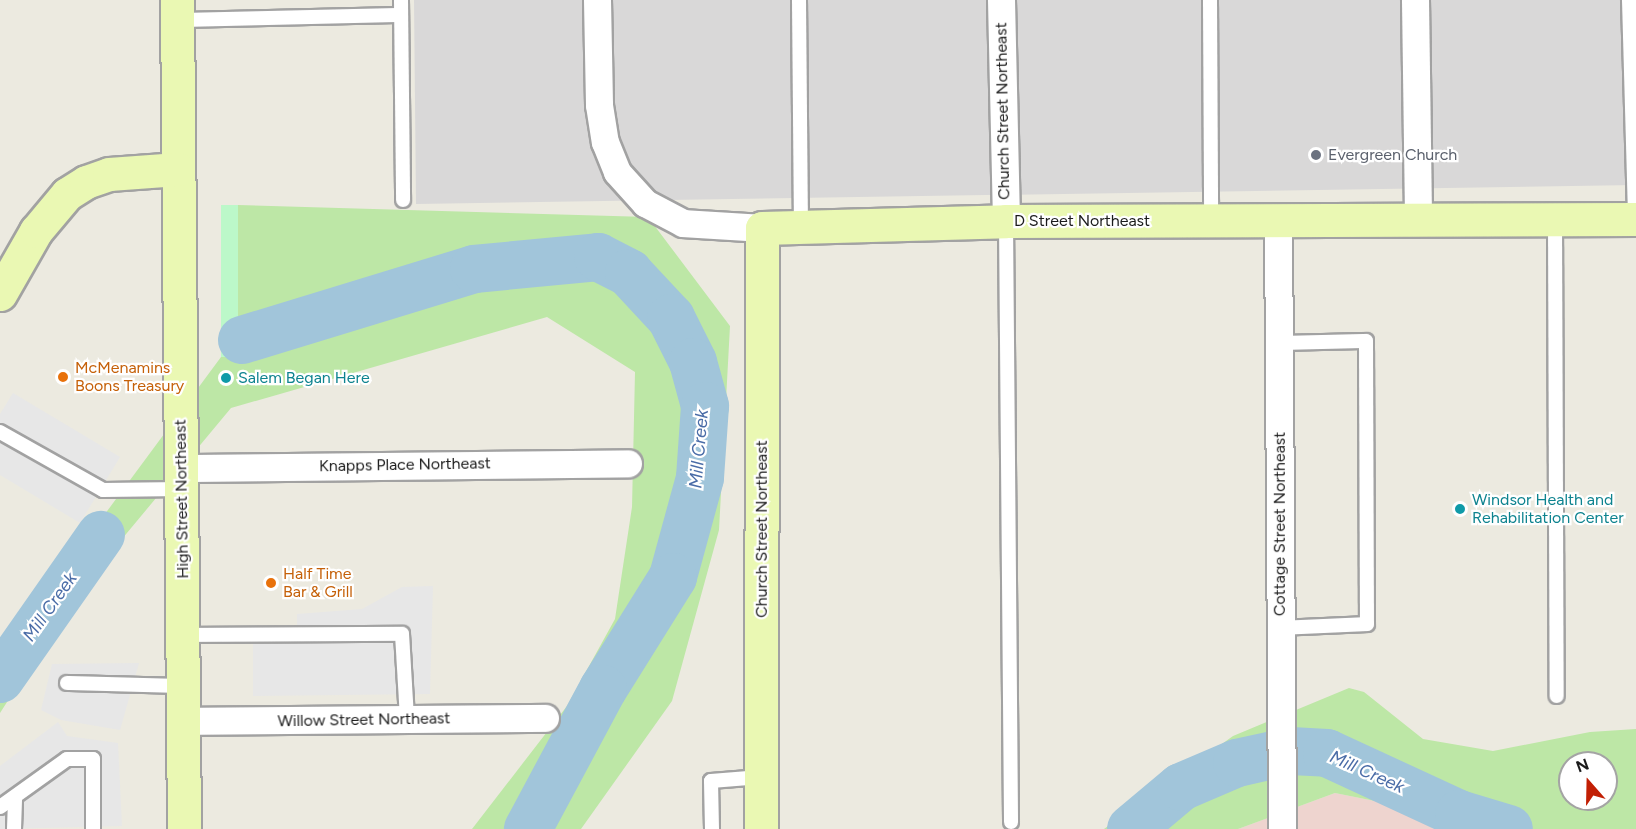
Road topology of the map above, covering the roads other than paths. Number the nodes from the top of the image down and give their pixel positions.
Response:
1 (401, 0) edge
2 (597, 0) edge
3 (799, 0) edge
4 (1001, 0) edge
5 (1210, 0) edge
6 (1415, 0) edge
7 (1629, 0) edge
8 (178, 10) edge
9 (401, 15) junction
10 (178, 168) junction
11 (403, 200) dead end
12 (1418, 219) junction
13 (1555, 219) junction
14 (1635, 219) edge
15 (1211, 220) junction
16 (1278, 220) junction
17 (1006, 221) junction
18 (801, 227) junction
19 (762, 228) junction
20 (2, 289) edge
21 (1278, 343) junction
22 (0, 432) edge
23 (628, 463) dead end
24 (182, 478) junction
25 (1281, 628) junction
26 (183, 635) junction
27 (67, 683) dead end
28 (183, 686) junction
29 (1557, 696) dead end
30 (545, 718) dead end
31 (407, 719) junction
32 (183, 721) junction
33 (761, 777) junction
34 (15, 797) junction
35 (0, 807) edge
36 (1282, 821) edge
37 (1011, 822) dead end
38 (14, 829) edge
39 (93, 829) edge
40 (184, 829) edge
41 (712, 829) edge
42 (761, 829) edge

1 - 9 lane
2 - 19 street, D Street Northeast
3 - 18 lane
4 - 17 street, Church Street Northeast
5 - 15 lane
6 - 12 street
7 - 14 lane
8 - 9 lane
8 - 10 street, High Street Northeast
9 - 11 lane
10 - 20 street
10 - 24 street, High Street Northeast
12 - 13 street, D Street Northeast
12 - 16 street, D Street Northeast
13 - 14 street, D Street Northeast
13 - 29 lane
15 - 16 street, D Street Northeast
15 - 17 street, D Street Northeast
16 - 21 street, Cottage Street Northeast
17 - 18 street, D Street Northeast
17 - 37 lane
18 - 19 street, D Street Northeast
19 - 33 street, Church Street Northeast
21 - 25 street, Cottage Street Northeast
21 - 25 lane
22 - 24 lane
23 - 24 street, Knapps Place Northeast
24 - 26 street, High Street Northeast
25 - 36 street, Cottage Street Northeast
26 - 28 street, High Street Northeast
26 - 31 lane
27 - 28 lane
28 - 32 street, High Street Northeast
30 - 31 street, Willow Street Northeast
31 - 32 street, Willow Street Northeast
32 - 40 street, High Street Northeast
33 - 41 lane
33 - 42 street, Church Street Northeast
34 - 35 lane
34 - 38 lane
34 - 39 lane

